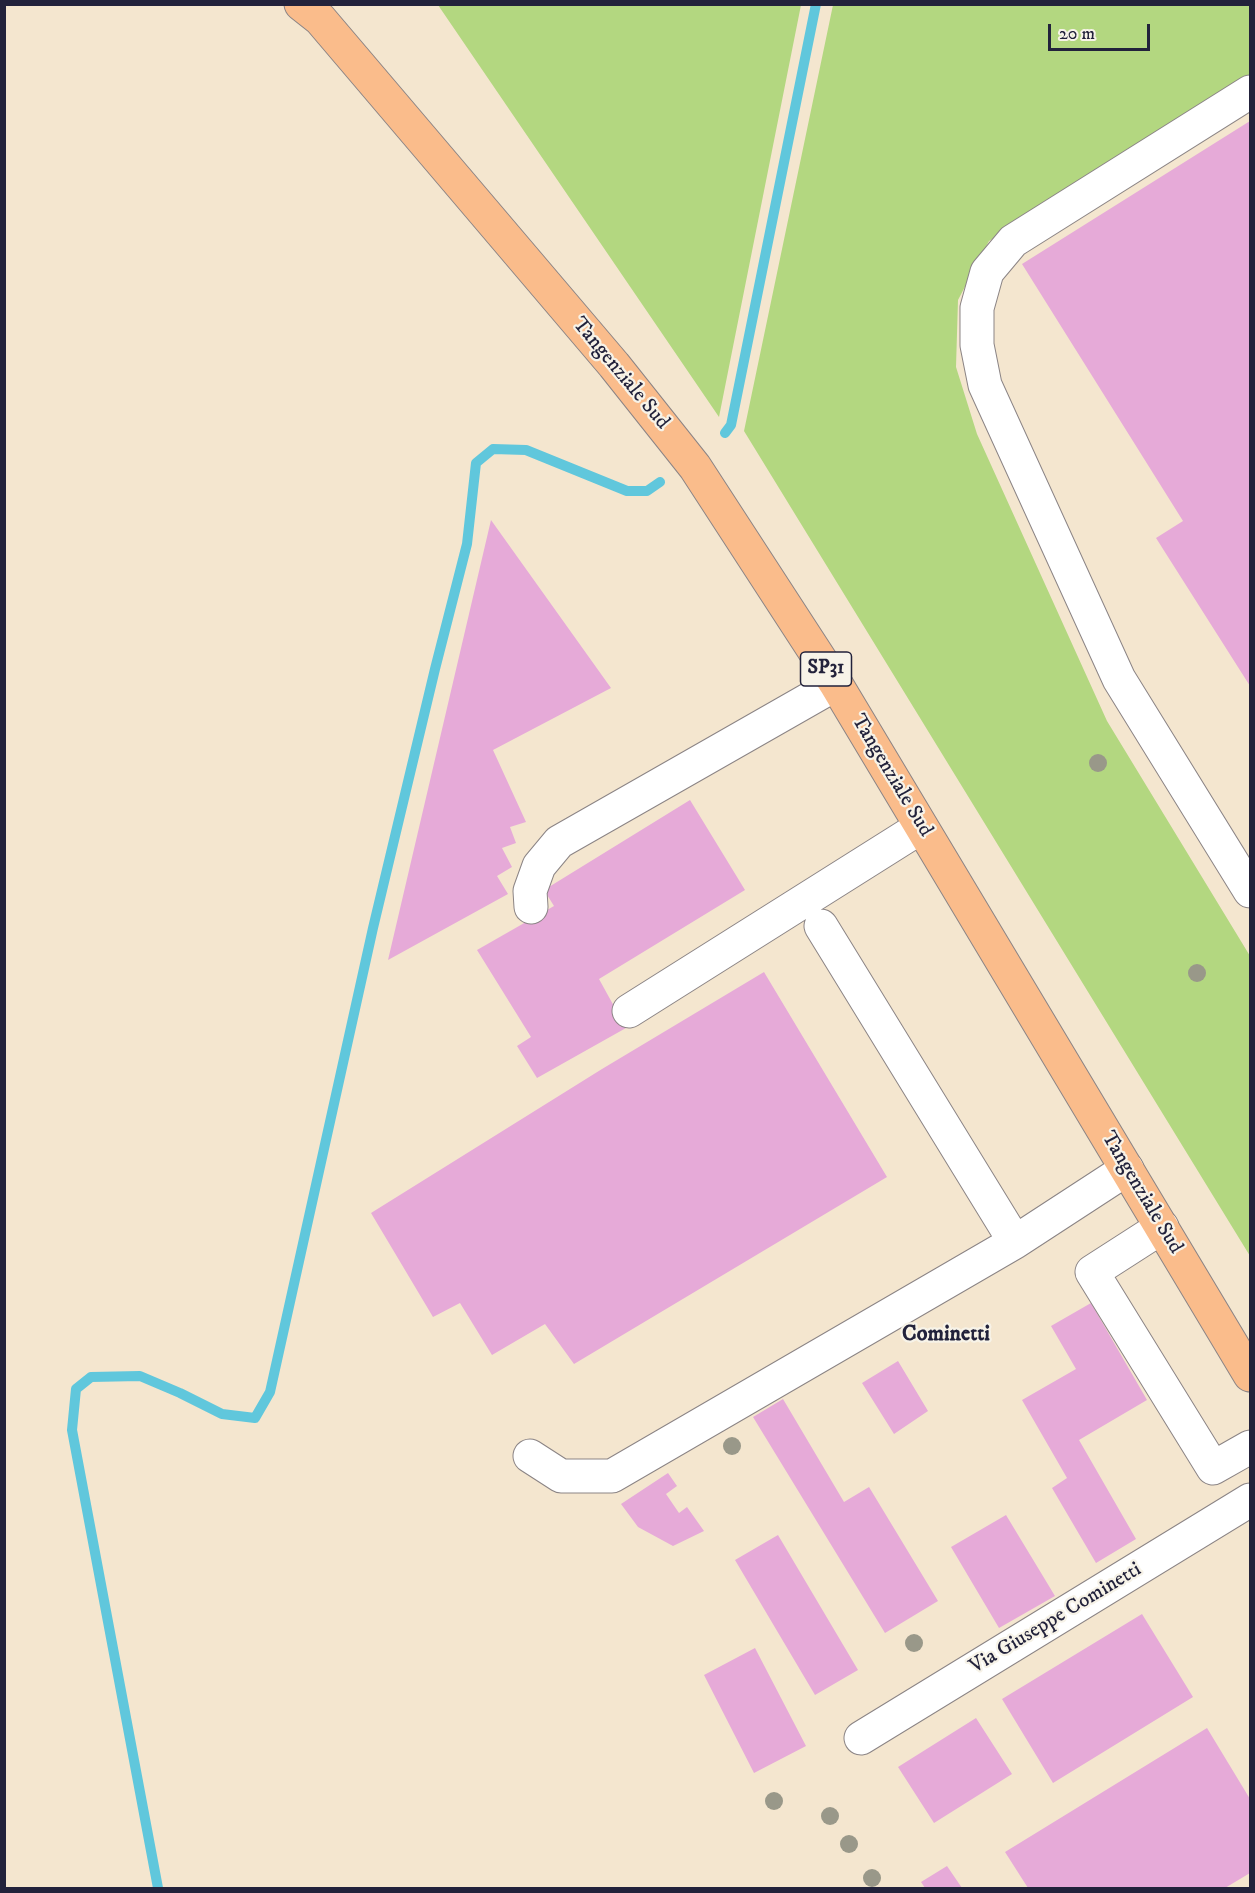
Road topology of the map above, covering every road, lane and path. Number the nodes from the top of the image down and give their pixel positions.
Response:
1 (311, 10) edge
2 (1251, 92) edge
3 (836, 684) junction
4 (921, 827) junction
5 (1251, 891) edge
6 (531, 907) dead end
7 (822, 926) dead end
8 (629, 1011) dead end
9 (1127, 1169) junction
10 (1162, 1227) junction
11 (1015, 1242) junction
12 (1251, 1375) edge
13 (1251, 1447) edge
14 (530, 1456) dead end
15 (1251, 1500) edge
16 (861, 1738) dead end

1 - 3 main road, Tangenziale Sud / SP31
2 - 5 street
3 - 4 main road, Tangenziale Sud / SP31
3 - 6 street
4 - 8 street
4 - 9 main road, Tangenziale Sud / SP31
7 - 11 street
9 - 10 main road, Tangenziale Sud / SP31
9 - 11 street
10 - 12 main road, Tangenziale Sud / SP31
10 - 13 street
11 - 14 street
15 - 16 street, Via Giuseppe Cominetti

